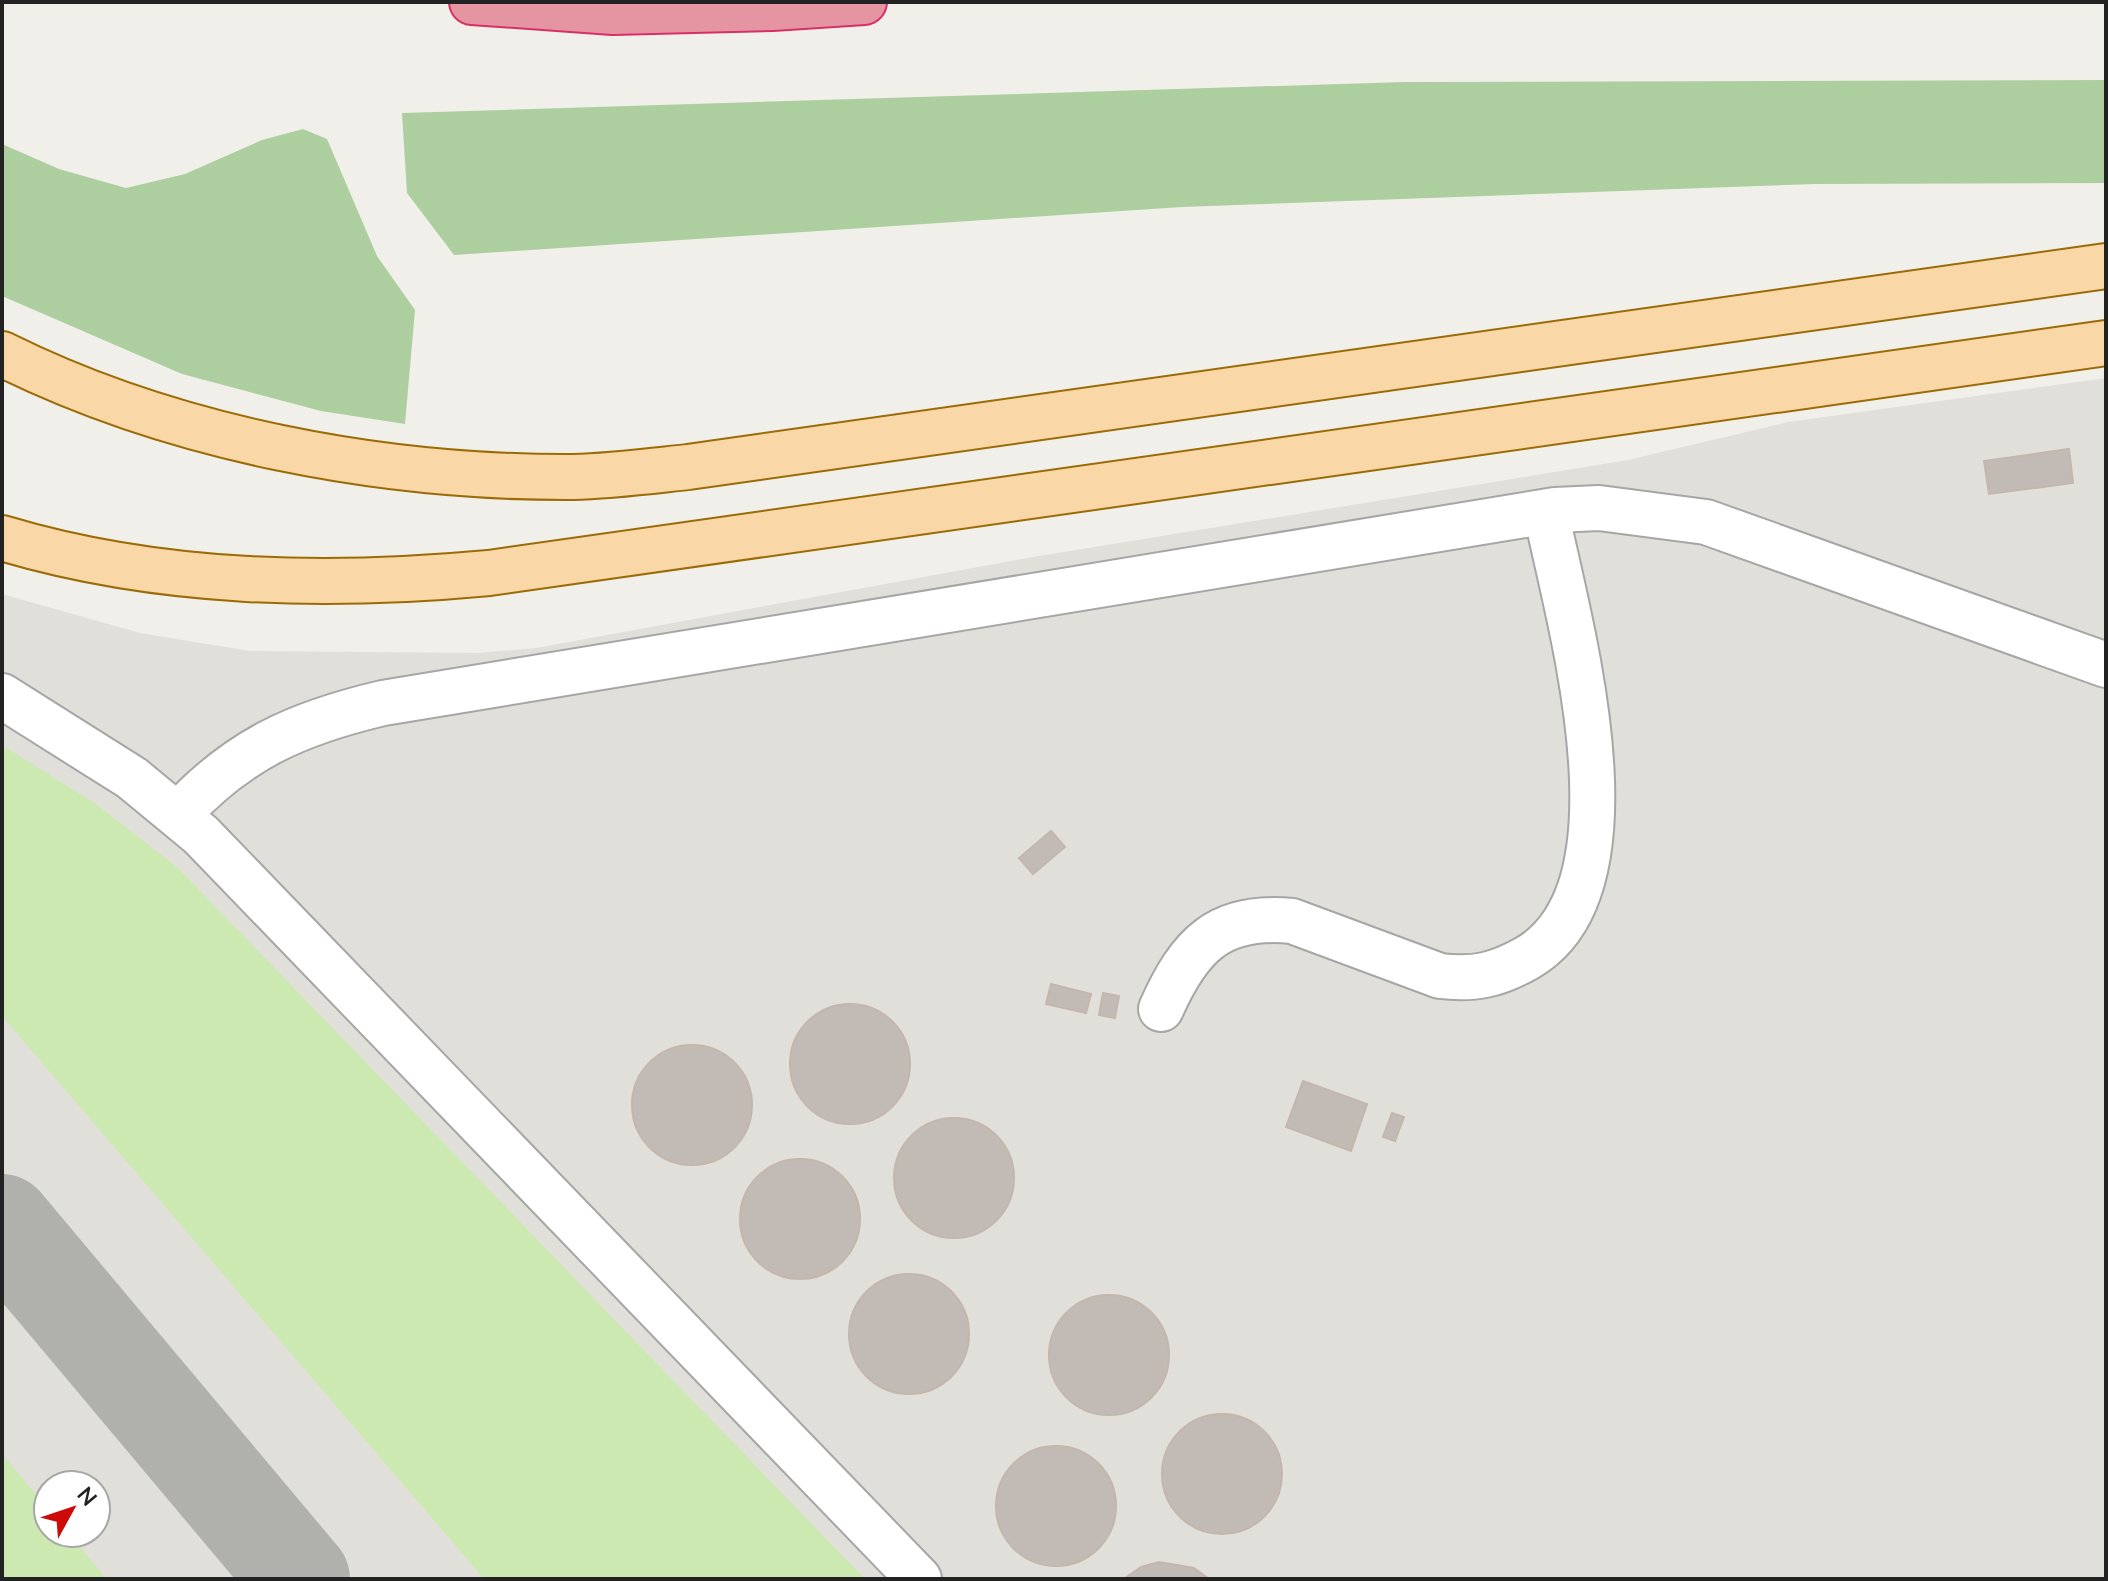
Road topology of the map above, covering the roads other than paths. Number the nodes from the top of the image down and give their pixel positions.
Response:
1 (472, 2) edge
2 (864, 2) edge
3 (2106, 266) edge
4 (2106, 343) edge
5 (2, 354) edge
6 (1546, 512) junction
7 (2, 538) edge
8 (2106, 665) edge
9 (2, 696) edge
10 (178, 815) junction
11 (1161, 1009) dead end
12 (919, 1579) edge

1 - 2 highway
3 - 5 main road
4 - 7 main road
6 - 8 lane
6 - 10 lane
6 - 11 lane
9 - 10 lane
10 - 12 lane

